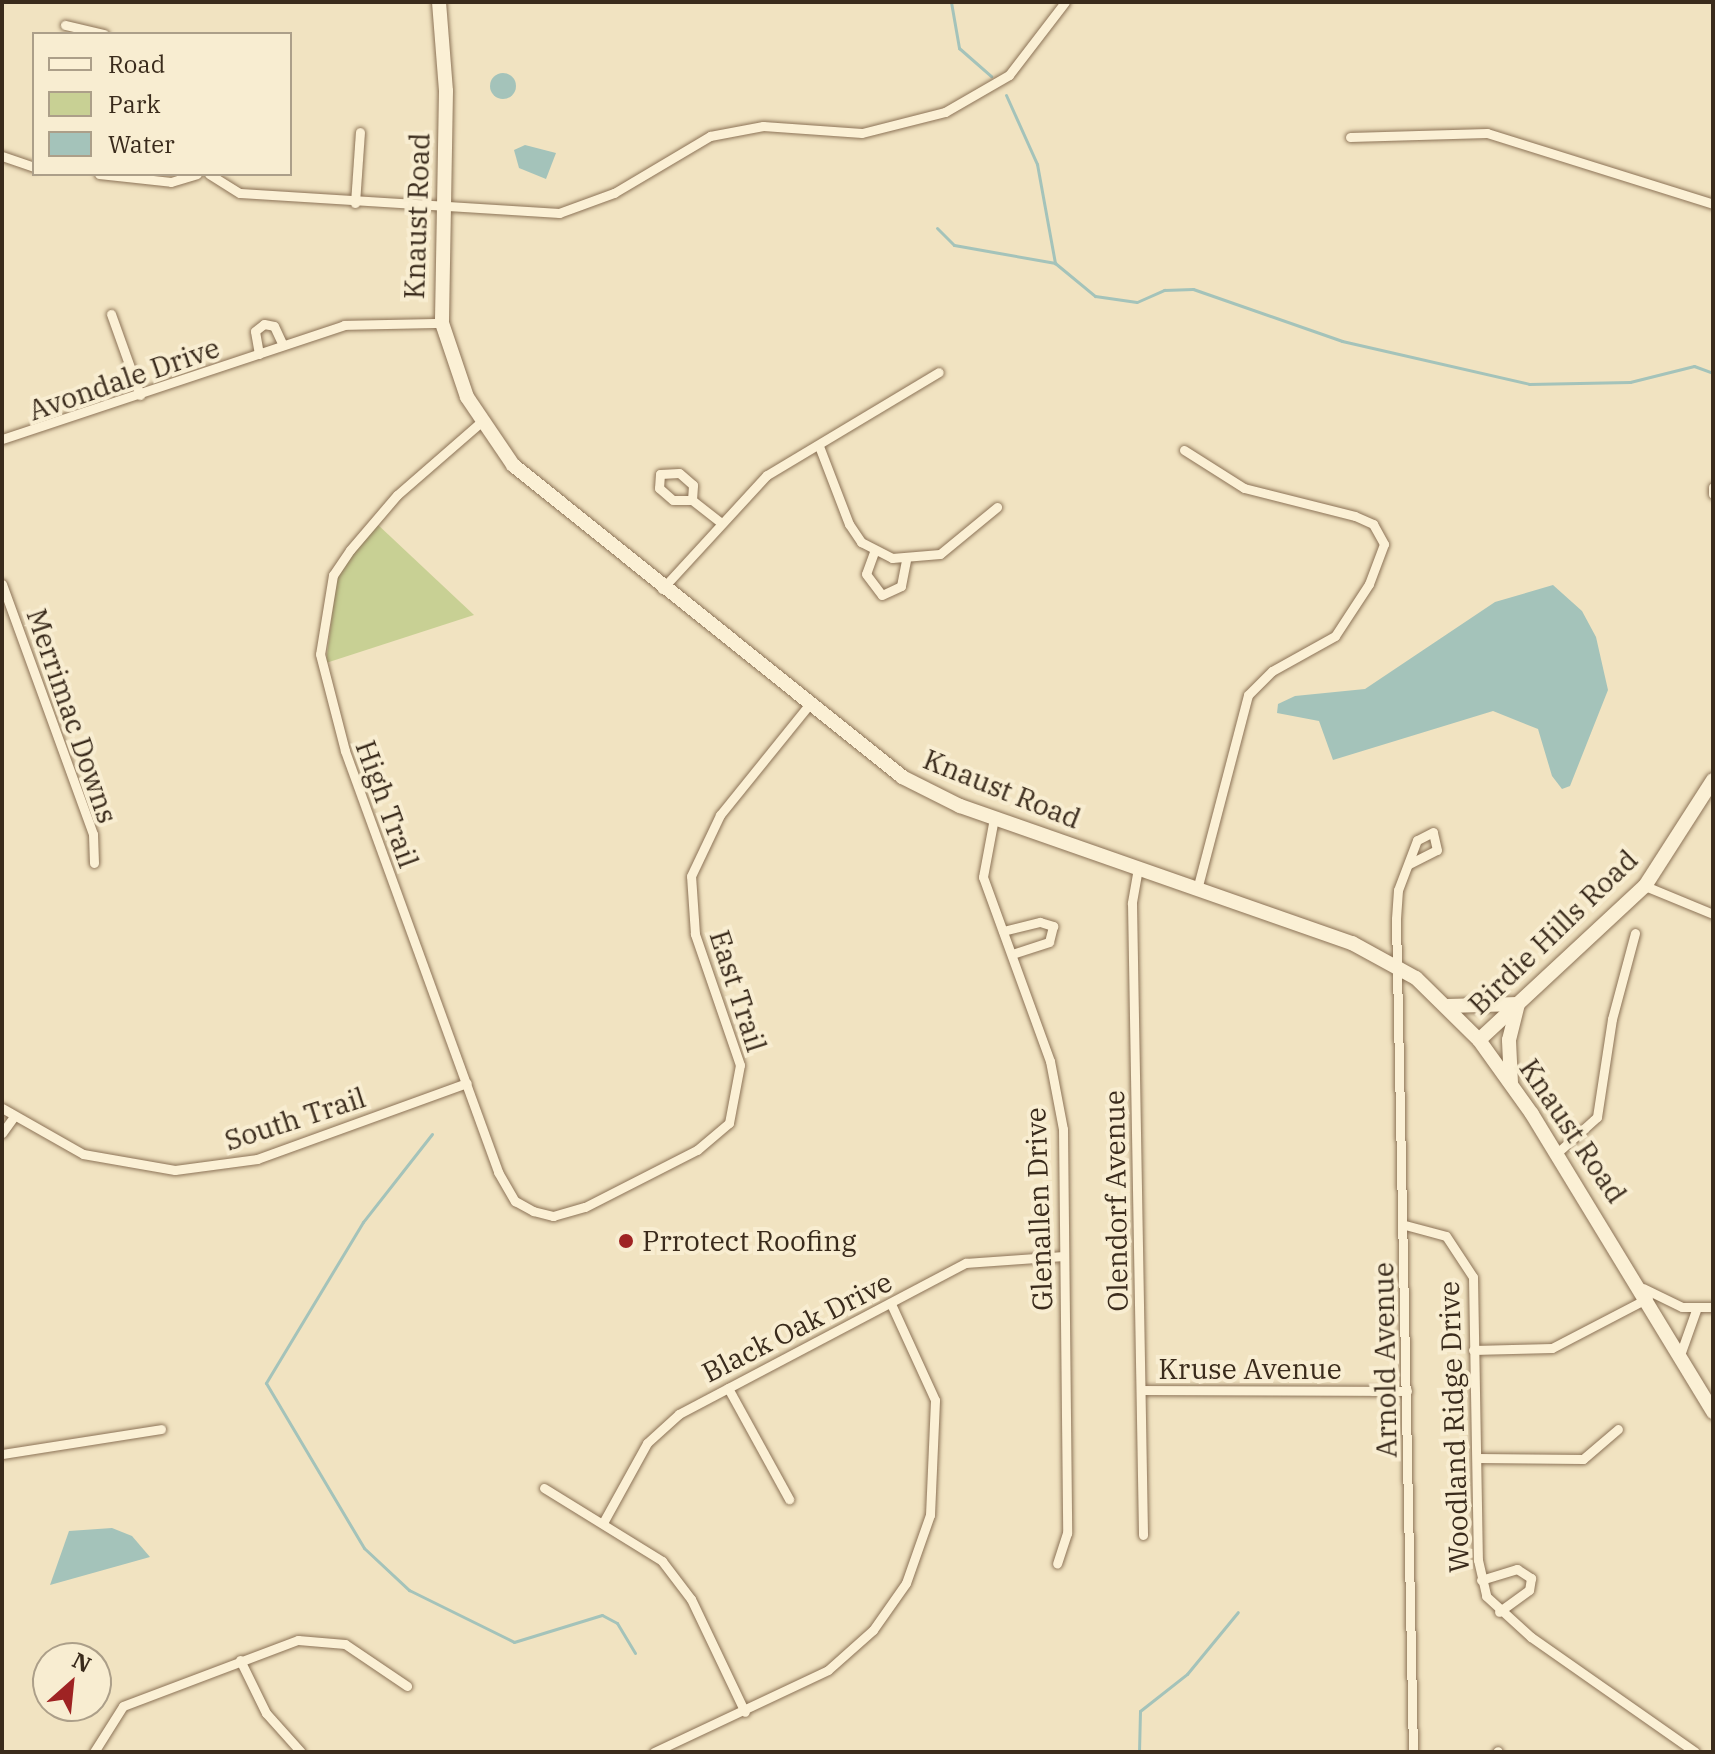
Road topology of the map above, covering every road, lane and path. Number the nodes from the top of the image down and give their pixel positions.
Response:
1 (439, 2) edge
2 (1065, 2) edge
3 (65, 25) dead end
4 (95, 32) edge
5 (360, 132) dead end
6 (1350, 137) dead end
7 (2, 156) edge
8 (32, 166) edge
9 (117, 176) edge
10 (190, 176) edge
11 (212, 176) edge
12 (355, 203) junction
13 (1713, 204) edge
14 (441, 211) junction
15 (111, 314) dead end
16 (442, 323) junction
17 (283, 345) junction
18 (259, 354) junction
19 (939, 372) dead end
20 (140, 395) junction
21 (481, 422) junction
22 (2, 439) edge
23 (819, 446) junction
24 (1184, 450) dead end
25 (1713, 487) edge
26 (1713, 494) edge
27 (692, 500) dead end
28 (997, 507) dead end
29 (719, 521) junction
30 (874, 552) junction
31 (906, 560) junction
32 (2, 584) edge
33 (662, 589) junction
34 (807, 707) junction
35 (1713, 780) edge
36 (994, 818) junction
37 (94, 863) dead end
38 (1409, 864) dead end
39 (1138, 868) junction
40 (1645, 886) junction
41 (1197, 889) junction
42 (1713, 914) edge
43 (1003, 931) junction
44 (1635, 933) dead end
45 (1012, 954) junction
46 (1401, 968) junction
47 (1518, 1004) junction
48 (1447, 1006) junction
49 (1479, 1040) junction
50 (467, 1083) junction
51 (1511, 1083) junction
52 (2, 1108) edge
53 (13, 1118) junction
54 (2, 1133) edge
55 (1557, 1153) junction
56 (553, 1216) joint
57 (1405, 1225) junction
58 (1063, 1256) junction
59 (1645, 1293) junction
60 (891, 1304) junction
61 (1713, 1307) edge
62 (1696, 1310) junction
63 (1473, 1350) junction
64 (1680, 1356) junction
65 (728, 1388) junction
66 (1142, 1390) junction
67 (1407, 1391) junction
68 (1713, 1412) edge
69 (161, 1429) dead end
70 (1618, 1429) dead end
71 (2, 1454) edge
72 (1477, 1458) junction
73 (544, 1488) dead end
74 (789, 1499) dead end
75 (604, 1521) junction
76 (1143, 1535) dead end
77 (1057, 1563) dead end
78 (1481, 1580) junction
79 (1499, 1612) junction
80 (240, 1660) junction
81 (407, 1686) dead end
82 (745, 1712) junction
83 (94, 1752) edge
84 (301, 1752) edge
85 (654, 1752) edge
86 (1413, 1752) edge
87 (1695, 1752) edge

1 - 14 main road, Knaust Road
2 - 14 street
3 - 4 street
5 - 12 street
6 - 13 street
7 - 8 street
9 - 10 street
11 - 12 street
12 - 14 street
14 - 16 main road, Knaust Road
15 - 20 street
16 - 17 street, Avondale Drive
16 - 21 main road, Knaust Road
17 - 18 street, Avondale Drive
17 - 18 street, Avondale Drive
18 - 20 street, Avondale Drive
19 - 23 street
20 - 22 street, Avondale Drive
21 - 33 main road, Knaust Road
21 - 50 street, High Trail
23 - 29 street
23 - 30 street
24 - 41 street
25 - 26 street
27 - 29 street
28 - 31 street
29 - 33 street
30 - 31 street
30 - 31 street
32 - 37 street, Merrimac Downs
33 - 34 main road, Knaust Road
34 - 36 main road, Knaust Road
34 - 56 street, East Trail
35 - 40 main road, Birdie Hills Road
36 - 39 main road, Knaust Road
36 - 43 street, Glenallen Drive
38 - 46 street, Arnold Avenue
39 - 41 main road, Knaust Road
39 - 66 street, Olendorf Avenue
40 - 42 street
40 - 47 main road, Birdie Hills Road
41 - 46 main road, Knaust Road
43 - 45 street, Glenallen Drive
43 - 45 street
44 - 55 street
45 - 58 street, Glenallen Drive
46 - 48 main road, Knaust Road
46 - 57 street, Arnold Avenue
47 - 48 main road
47 - 49 main road, Birdie Hills Road
47 - 51 main road
48 - 49 main road, Knaust Road
49 - 51 main road, Knaust Road
50 - 53 street, South Trail
50 - 56 street, High Trail
51 - 55 main road, Knaust Road
52 - 53 street, South Trail
53 - 54 street
55 - 59 main road, Knaust Road
57 - 63 street, Woodland Ridge Drive
57 - 67 street, Arnold Avenue
58 - 60 street, Black Oak Drive
58 - 77 street, Glenallen Drive
59 - 62 street
59 - 63 street
59 - 64 main road, Knaust Road
60 - 65 street, Black Oak Drive
60 - 82 street
61 - 62 street
62 - 64 street
63 - 72 street, Woodland Ridge Drive
64 - 68 main road, Knaust Road
65 - 74 street
65 - 75 street, Black Oak Drive
66 - 67 street, Kruse Avenue
66 - 76 street, Olendorf Avenue
67 - 86 street, Arnold Avenue
69 - 71 street
70 - 72 street
72 - 78 street, Woodland Ridge Drive
73 - 75 street
75 - 82 street
78 - 79 street, Woodland Ridge Drive
78 - 79 street
79 - 87 street, Woodland Ridge Drive
80 - 81 street
80 - 83 street
80 - 84 street
82 - 85 street

